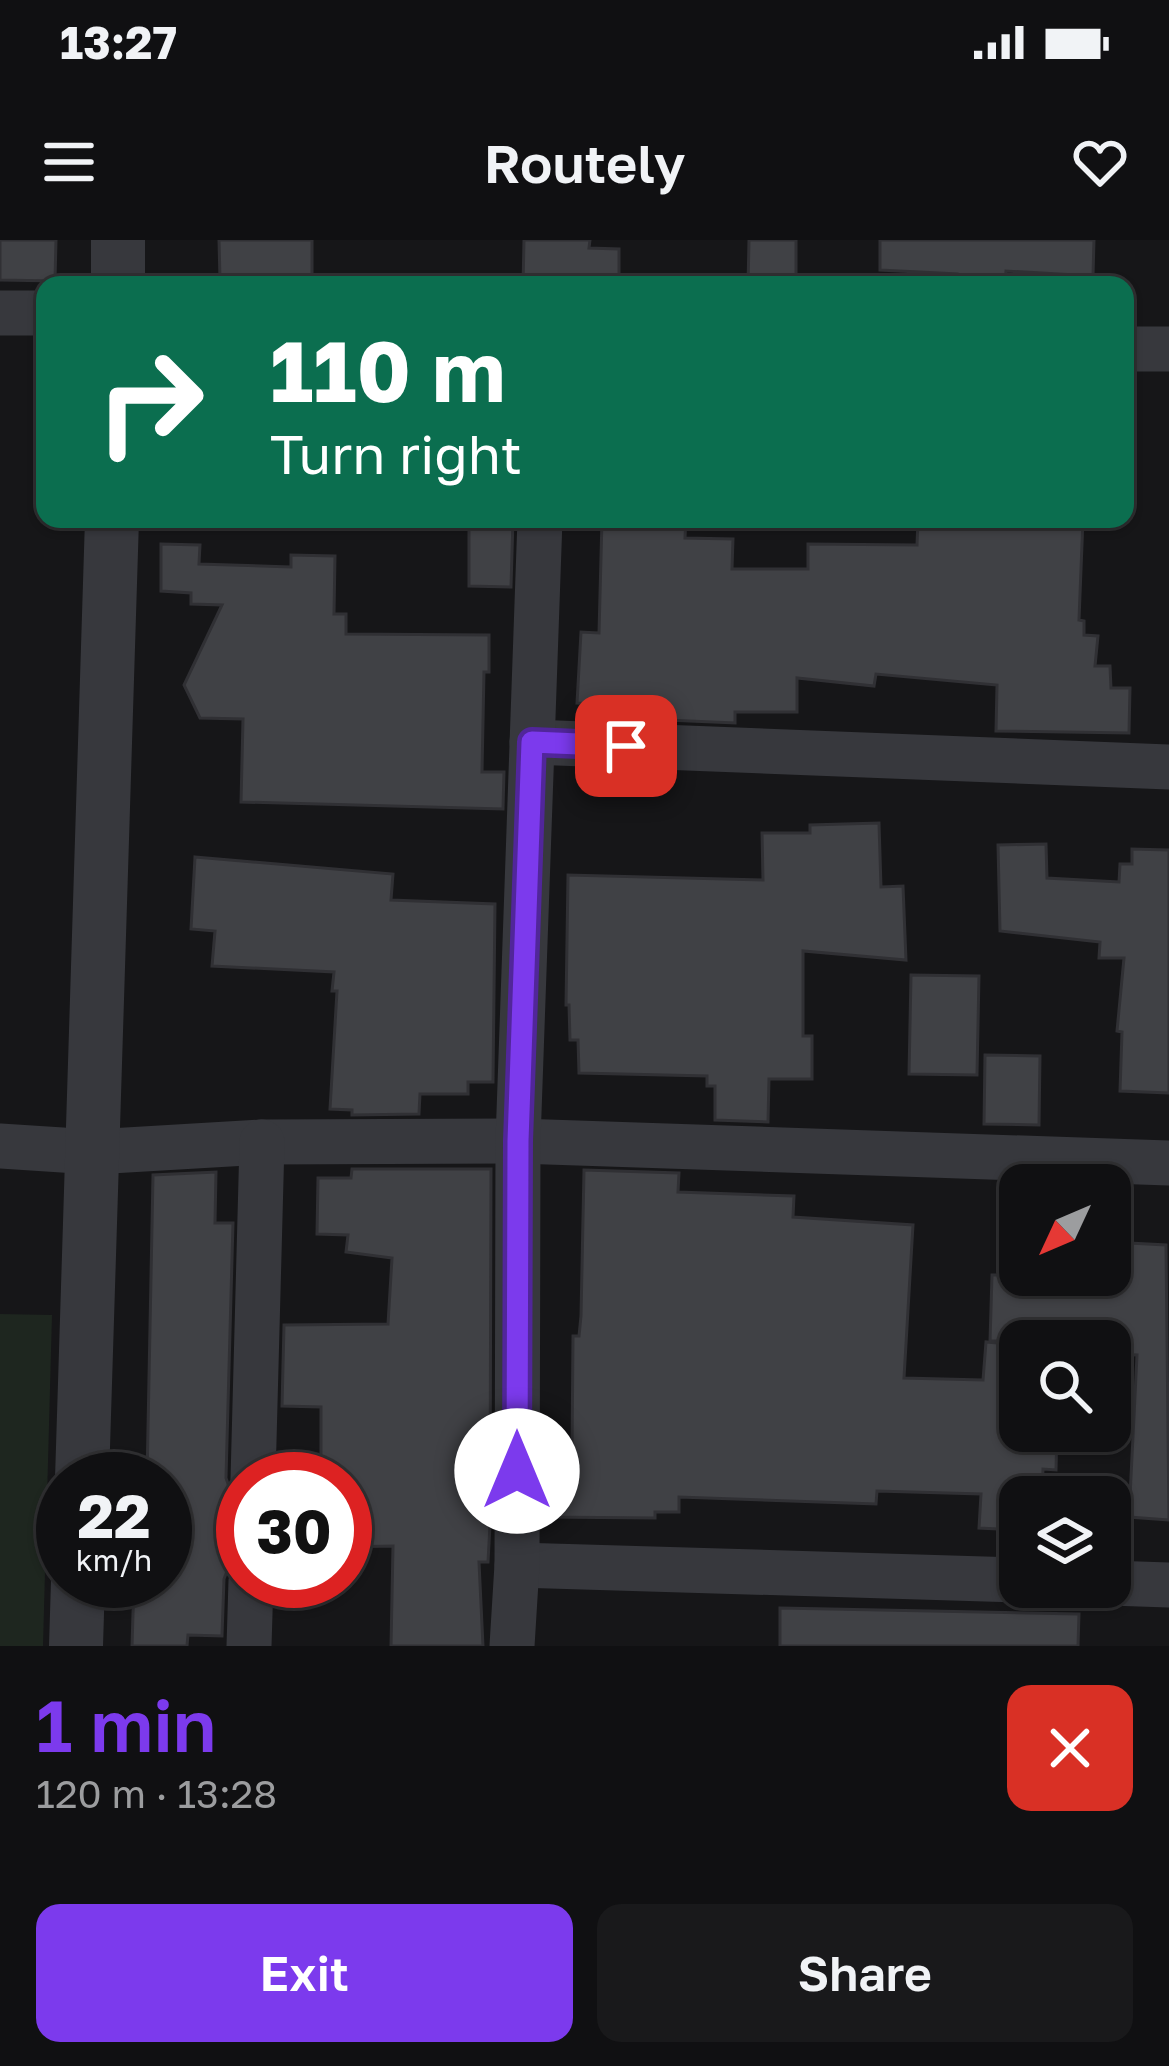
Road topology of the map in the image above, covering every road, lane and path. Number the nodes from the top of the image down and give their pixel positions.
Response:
1 (118, 240) edge
2 (118, 276) edge
3 (0, 313) edge
4 (36, 313) edge
5 (1134, 349) edge
6 (1169, 349) edge
7 (112, 528) edge
8 (540, 528) edge
9 (532, 742) junction
10 (1169, 767) edge
11 (518, 1141) junction
12 (262, 1142) junction
13 (0, 1145) edge
14 (93, 1152) junction
15 (1169, 1163) edge
16 (83, 1452) edge
17 (255, 1452) edge
18 (517, 1565) junction
19 (999, 1579) edge
20 (1131, 1584) edge
21 (1169, 1585) edge
22 (77, 1608) edge
23 (250, 1608) edge
24 (76, 1646) edge
25 (249, 1646) edge
26 (512, 1646) edge

1 - 2 street
3 - 4 street
5 - 6 street
7 - 14 street
8 - 9 street
9 - 10 street
9 - 11 street
11 - 12 street
11 - 15 street
11 - 18 street
12 - 14 street
12 - 17 street
13 - 14 street
14 - 16 street
18 - 19 street
18 - 26 street
20 - 21 street
22 - 24 street
23 - 25 street

